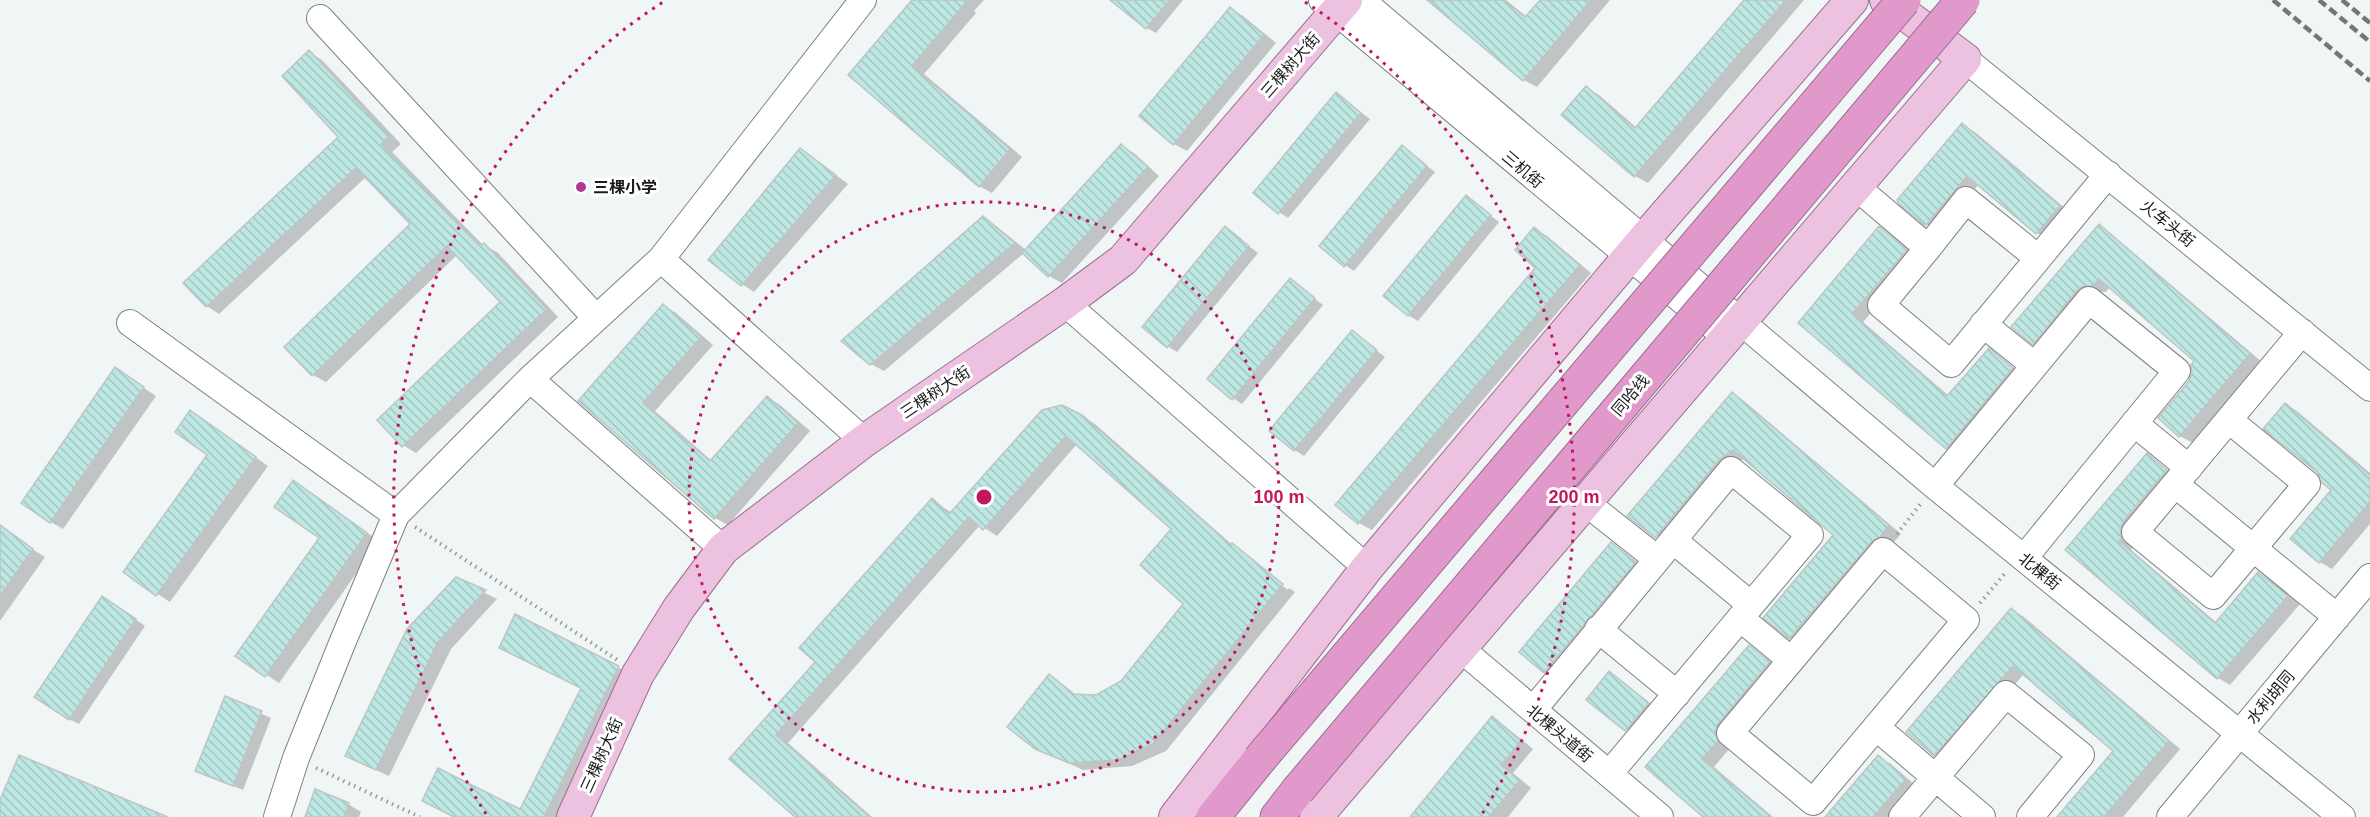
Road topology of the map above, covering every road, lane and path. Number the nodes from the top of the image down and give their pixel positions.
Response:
1 (863, 0) edge
2 (1852, 0) edge
3 (1886, 0) edge
4 (1904, 0) edge
5 (1963, 0) edge
6 (1341, 3) edge
7 (320, 18) dead end
8 (1965, 59) junction
9 (2108, 174) junction
10 (1855, 186) junction
11 (1928, 248) junction
12 (1636, 249) junction
13 (2038, 258) junction
14 (661, 259) junction
15 (1065, 303) junction
16 (596, 318) junction
17 (130, 323) dead end
18 (1983, 324) junction
19 (1732, 329) junction
20 (2302, 332) junction
21 (2034, 365) junction
22 (530, 379) junction
23 (2370, 388) edge
24 (2229, 420) junction
25 (2134, 423) junction
26 (864, 441) junction
27 (2182, 476) junction
28 (1935, 486) junction
29 (1585, 502) junction
30 (396, 515) junction
31 (2253, 548) junction
32 (723, 549) junction
33 (1665, 549) junction
34 (1883, 551) junction
35 (2022, 556) junction
36 (1367, 568) junction
37 (2370, 577) edge
38 (1746, 612) junction
39 (2337, 617) junction
40 (1966, 620) junction
41 (1598, 629) junction
42 (1461, 649) junction
43 (1791, 660) junction
44 (638, 674) junction
45 (1677, 694) junction
46 (1533, 710) junction
47 (1876, 727) junction
48 (2240, 734) junction
49 (296, 758) junction
50 (1609, 774) junction
51 (1936, 777) junction
52 (277, 817) edge
53 (420, 817) edge
54 (573, 817) edge
55 (1175, 817) edge
56 (1213, 817) edge
57 (1277, 817) edge
58 (1316, 817) edge
59 (1660, 817) edge
60 (1902, 817) edge
61 (1982, 817) edge
62 (2030, 817) edge
63 (2170, 817) edge
64 (2342, 817) edge

1 - 14 street
2 - 12 main road
3 - 8 main road
4 - 56 highway, bridge
5 - 57 highway, 同哈线, bridge
6 - 12 street, 三机街
6 - 15 main road, 三棵树大街
7 - 16 street
8 - 9 street, 火车头街
8 - 10 main road
9 - 13 street
9 - 20 street, 火车头街
10 - 11 street
10 - 19 main road
11 - 13 street
11 - 18 street
12 - 19 street, 三机街
12 - 36 main road
13 - 18 street
14 - 16 street
14 - 26 street
15 - 26 main road, 三棵树大街
15 - 36 street
16 - 22 street
17 - 30 street
18 - 21 street
19 - 28 street, 北棵街
19 - 29 main road
20 - 23 street, 火车头街
20 - 24 street
21 - 25 street
21 - 28 street
22 - 30 street
22 - 32 street
24 - 27 street
24 - 31 street
25 - 27 street
25 - 35 street
26 - 32 main road, 三棵树大街
27 - 31 street
27 - 31 street
28 - 34 path
28 - 35 street, 北棵街
29 - 33 street
29 - 42 main road
30 - 44 path
30 - 49 street
31 - 39 street
32 - 44 main road, 三棵树大街
33 - 38 street
33 - 38 street
33 - 41 street
34 - 40 street
34 - 43 street
35 - 40 path
35 - 48 street, 北棵街
36 - 55 main road
37 - 39 street, 水利胡同
38 - 43 street
38 - 45 street
39 - 48 street, 水利胡同
40 - 47 street
41 - 45 street
41 - 46 street
42 - 46 street, 北棵头道街
42 - 58 main road
43 - 47 street
44 - 54 main road, 三棵树大街
45 - 50 street
46 - 50 street, 北棵头道街
47 - 51 street
48 - 63 street, 水利胡同
48 - 64 street, 北棵街
49 - 52 street
49 - 53 path
50 - 59 street, 北棵头道街
51 - 60 street
51 - 61 street
51 - 62 street

